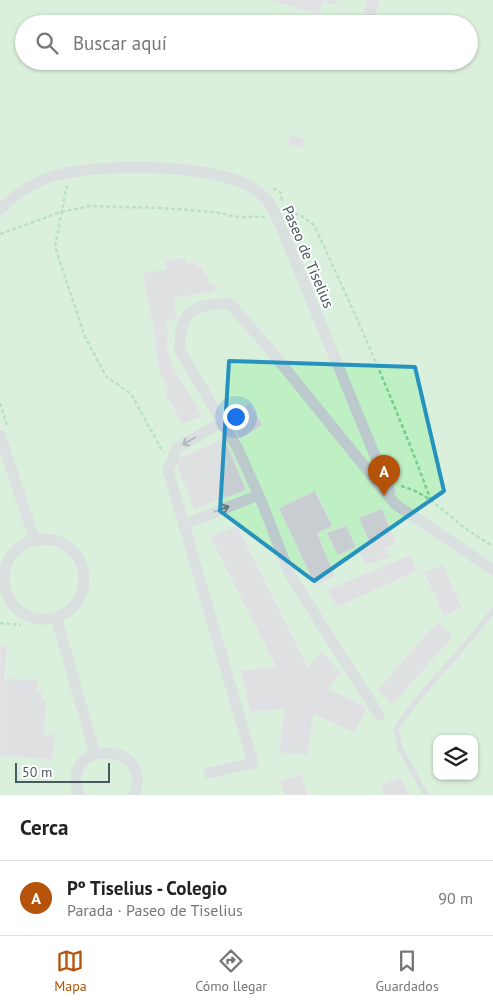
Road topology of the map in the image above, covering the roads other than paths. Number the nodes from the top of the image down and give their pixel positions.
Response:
1 (0, 210) edge
2 (222, 422) junction
3 (4, 430) edge
4 (258, 495) junction
5 (395, 504) junction
6 (185, 524) junction
7 (35, 541) junction
8 (5, 561) edge
9 (493, 570) edge
10 (3, 589) edge
11 (493, 610) edge
12 (56, 617) junction
13 (380, 715) dead end
14 (95, 754) junction
15 (209, 773) dead end
16 (79, 795) edge
17 (134, 795) edge
18 (426, 795) edge

1 - 5 street, Paseo de Tiselius
2 - 4 street
2 - 5 street
2 -> 6 street
3 - 7 street
6 -> 4 street
4 - 13 street
5 - 9 street
6 - 15 street
7 - 8 street
7 - 12 street
8 - 10 street
10 - 12 street
11 - 18 lane
12 - 14 street
14 - 16 street
14 - 17 street

